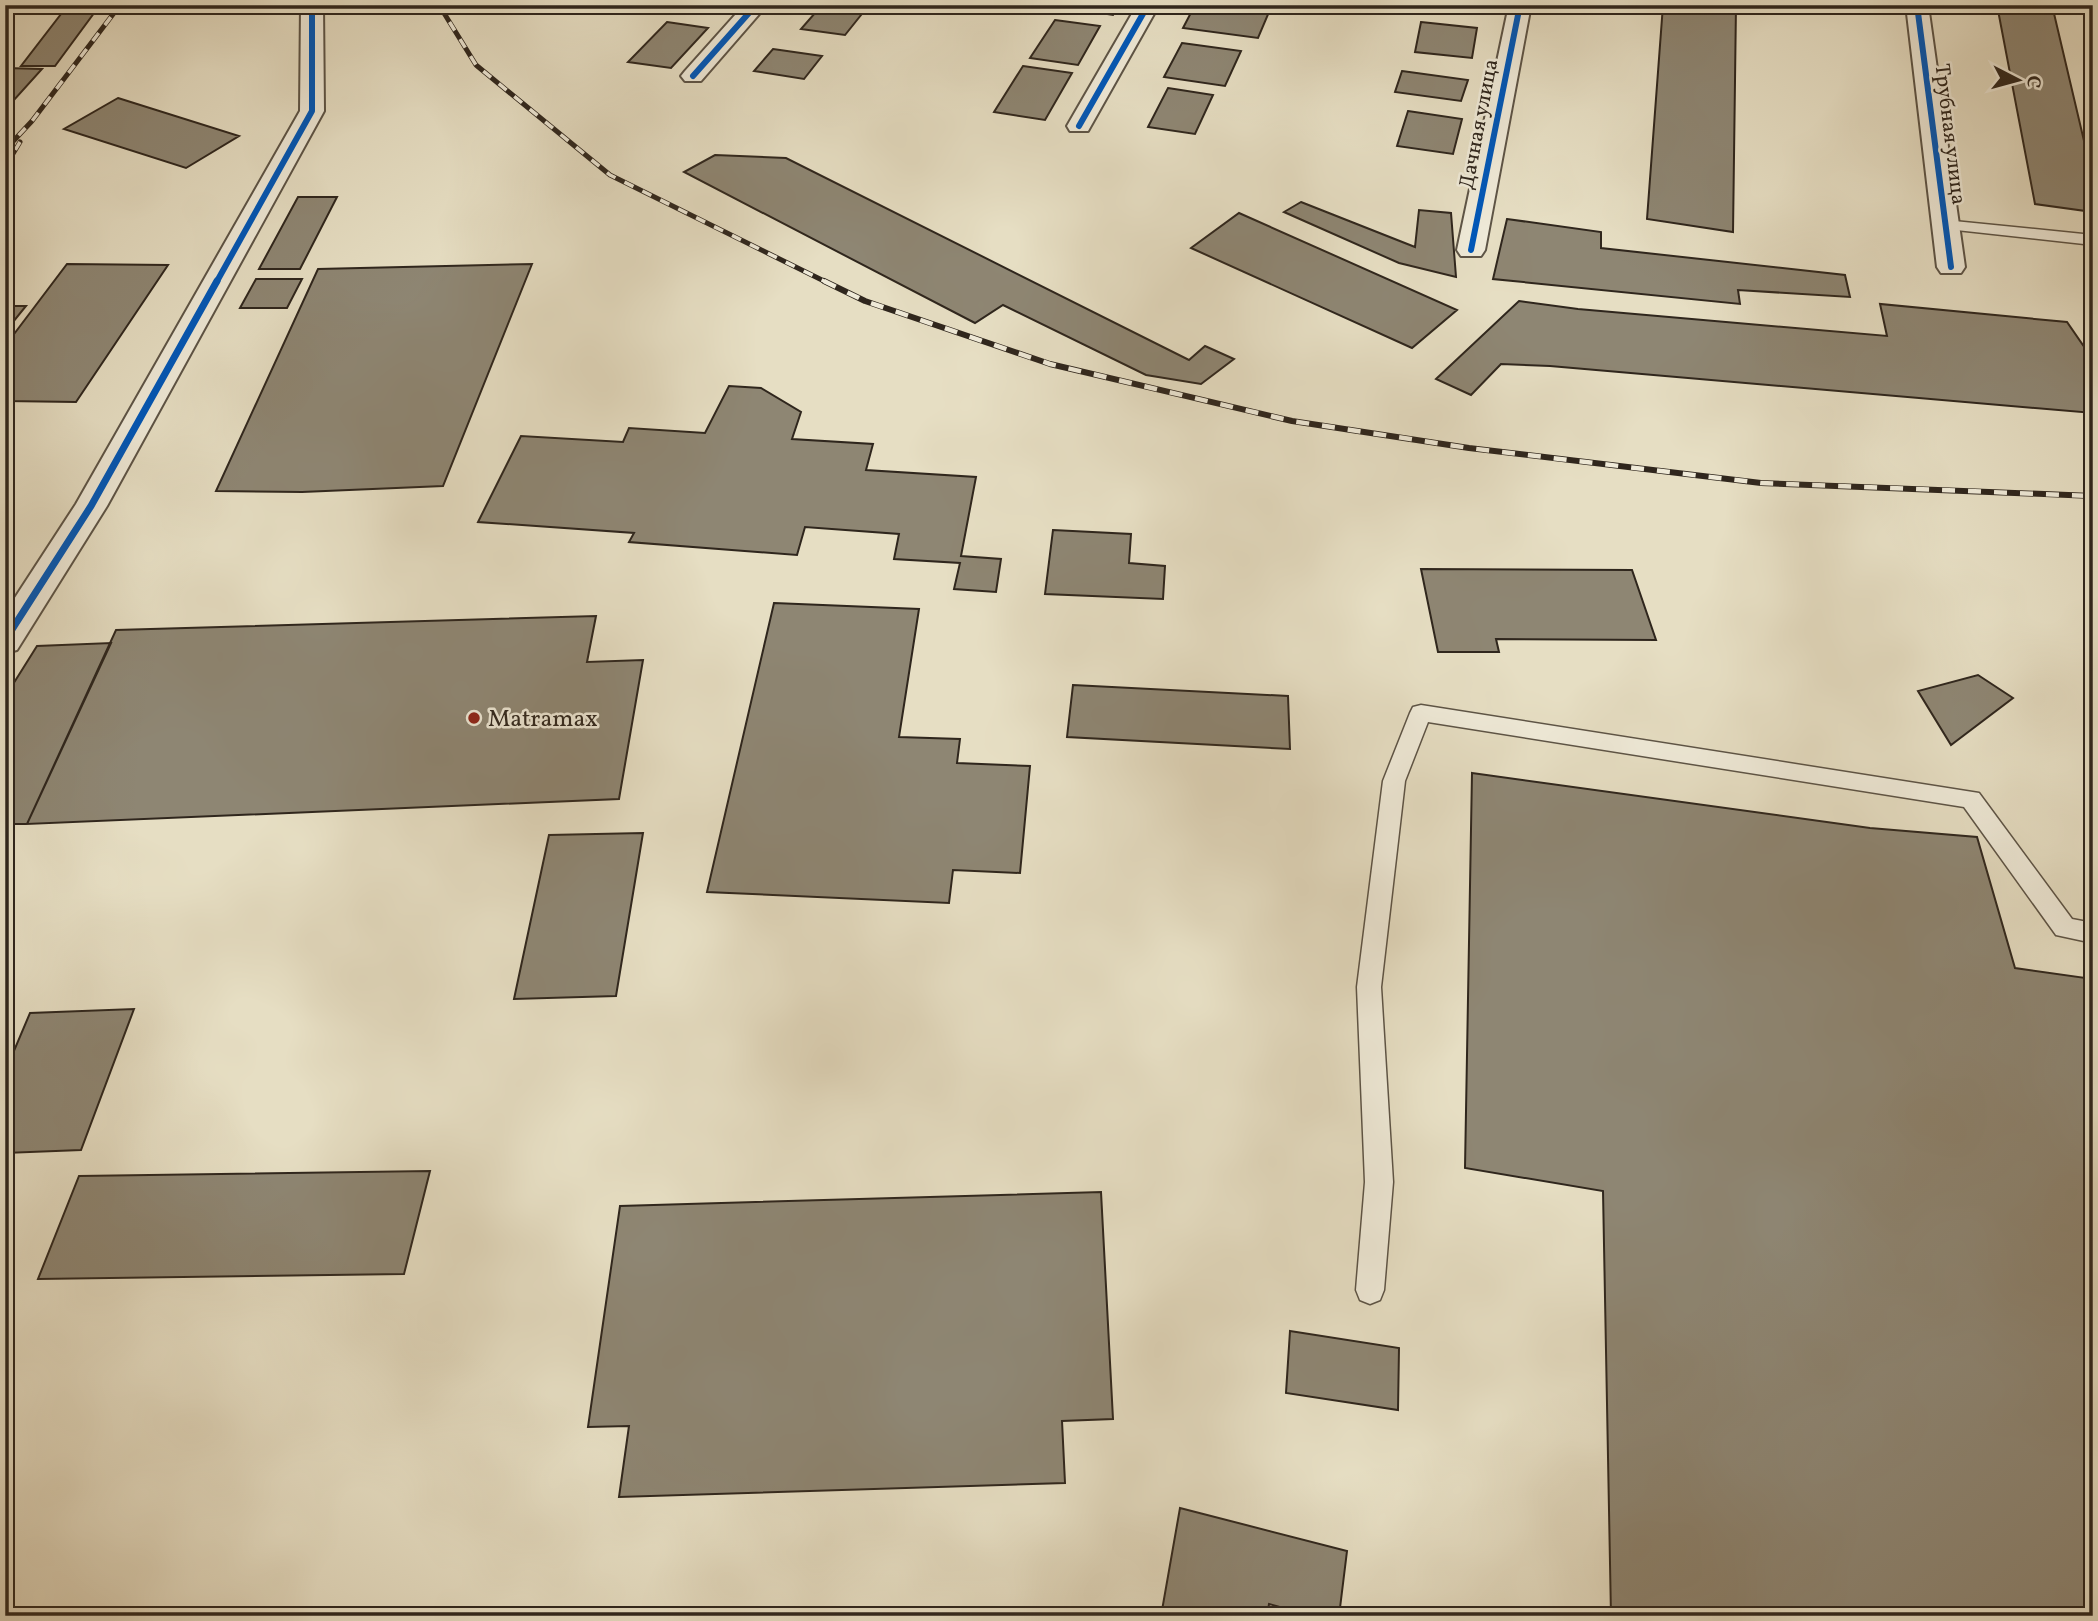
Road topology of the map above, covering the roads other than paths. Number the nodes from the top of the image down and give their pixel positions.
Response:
1 (312, 5) edge
2 (756, 5) edge
3 (1147, 5) edge
4 (1520, 5) edge
5 (1917, 5) edge
6 (692, 76) dead end
7 (1079, 126) dead end
8 (1944, 225) junction
9 (2093, 240) edge
10 (1471, 250) dead end
11 (1951, 267) dead end
12 (5, 641) edge
13 (2093, 933) edge
14 (1370, 1290) dead end

1 - 12 street
2 - 6 street
3 - 7 street
4 - 10 street, Дачная улица
5 - 8 street, Трубная улица
8 - 9 lane
8 - 11 street, Трубная улица
13 - 14 lane

